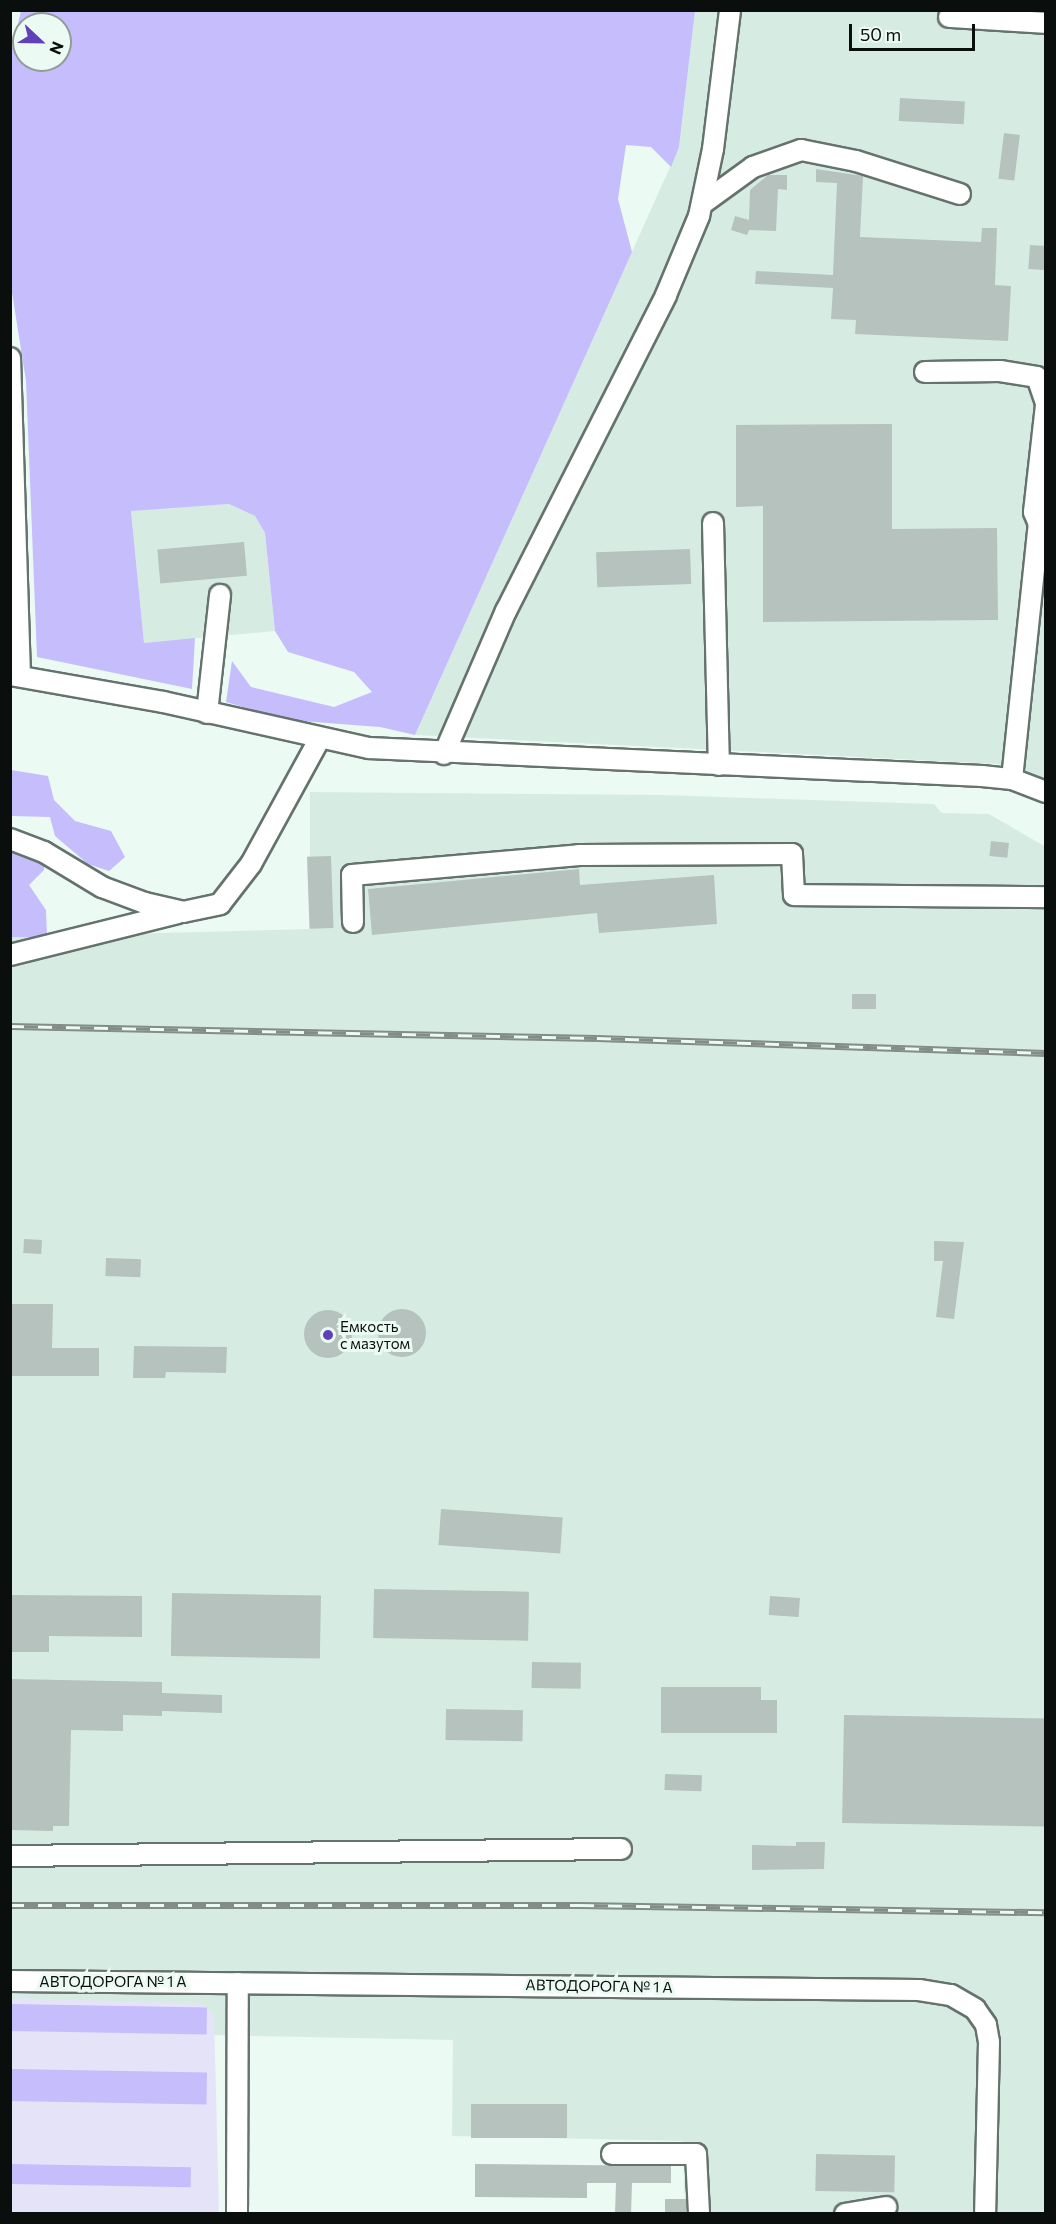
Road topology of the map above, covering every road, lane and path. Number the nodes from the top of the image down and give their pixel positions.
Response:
1 (730, 10) edge
2 (949, 17) dead end
3 (1046, 23) edge
4 (960, 194) dead end
5 (702, 204) junction
6 (10, 358) edge
7 (925, 372) dead end
8 (1046, 404) edge
9 (713, 523) dead end
10 (219, 595) dead end
11 (15, 675) edge
12 (207, 713) junction
13 (320, 738) junction
14 (444, 754) junction
15 (719, 765) junction
16 (1012, 779) junction
17 (1046, 792) edge
18 (10, 839) edge
19 (1046, 897) edge
20 (183, 912) junction
21 (353, 922) dead end
22 (10, 955) edge
23 (621, 1849) dead end
24 (10, 1856) edge
25 (10, 1981) edge
26 (238, 1983) junction
27 (612, 2154) dead end
28 (886, 2207) dead end
29 (237, 2214) edge
30 (699, 2214) edge
31 (845, 2214) edge
32 (985, 2214) edge

1 - 5 street
2 - 3 street
4 - 5 street
5 - 14 street
6 - 11 street
7 - 8 street
8 - 16 street
9 - 15 street
10 - 12 street
11 - 12 street
12 - 13 street
13 - 14 street
13 - 20 street
14 - 15 street
15 - 16 street
16 - 17 street
18 - 20 street
19 - 21 street
20 - 22 street
23 - 24 street
25 - 26 street, АВТОДОРОГА № 1 А
26 - 29 street
26 - 32 street, АВТОДОРОГА № 1 А
27 - 30 street
28 - 31 street

